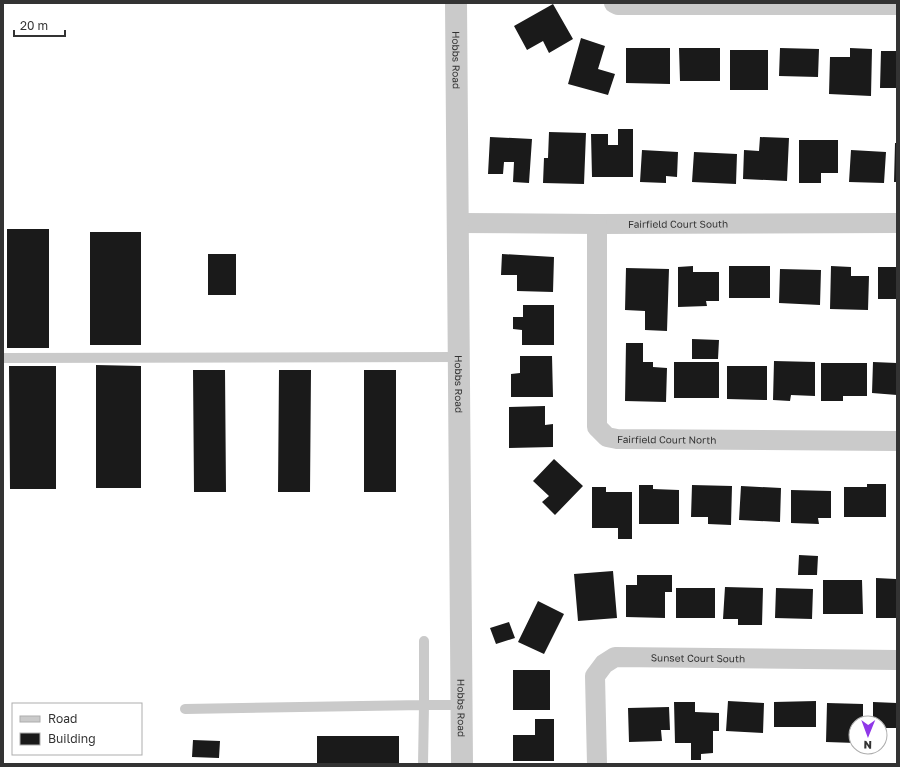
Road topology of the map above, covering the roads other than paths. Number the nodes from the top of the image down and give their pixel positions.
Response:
1 (456, 3) edge
2 (614, 3) edge
3 (897, 5) edge
4 (459, 223) junction
5 (897, 223) edge
6 (597, 224) junction
7 (460, 357) junction
8 (3, 358) edge
9 (897, 441) edge
10 (424, 641) dead end
11 (897, 660) edge
12 (424, 704) junction
13 (462, 705) junction
14 (185, 709) dead end
15 (423, 764) edge
16 (462, 764) edge
17 (597, 764) edge

1 - 4 street, Hobbs Road
2 - 3 street
4 - 6 street, Fairfield Court South
4 - 7 street, Hobbs Road
5 - 6 street, Fairfield Court South
6 - 9 street, Fairfield Court North
7 - 8 lane
7 - 13 street, Hobbs Road
10 - 12 lane
11 - 17 street, Sunset Court South
12 - 13 lane
12 - 14 lane
12 - 15 lane
13 - 16 street, Hobbs Road

